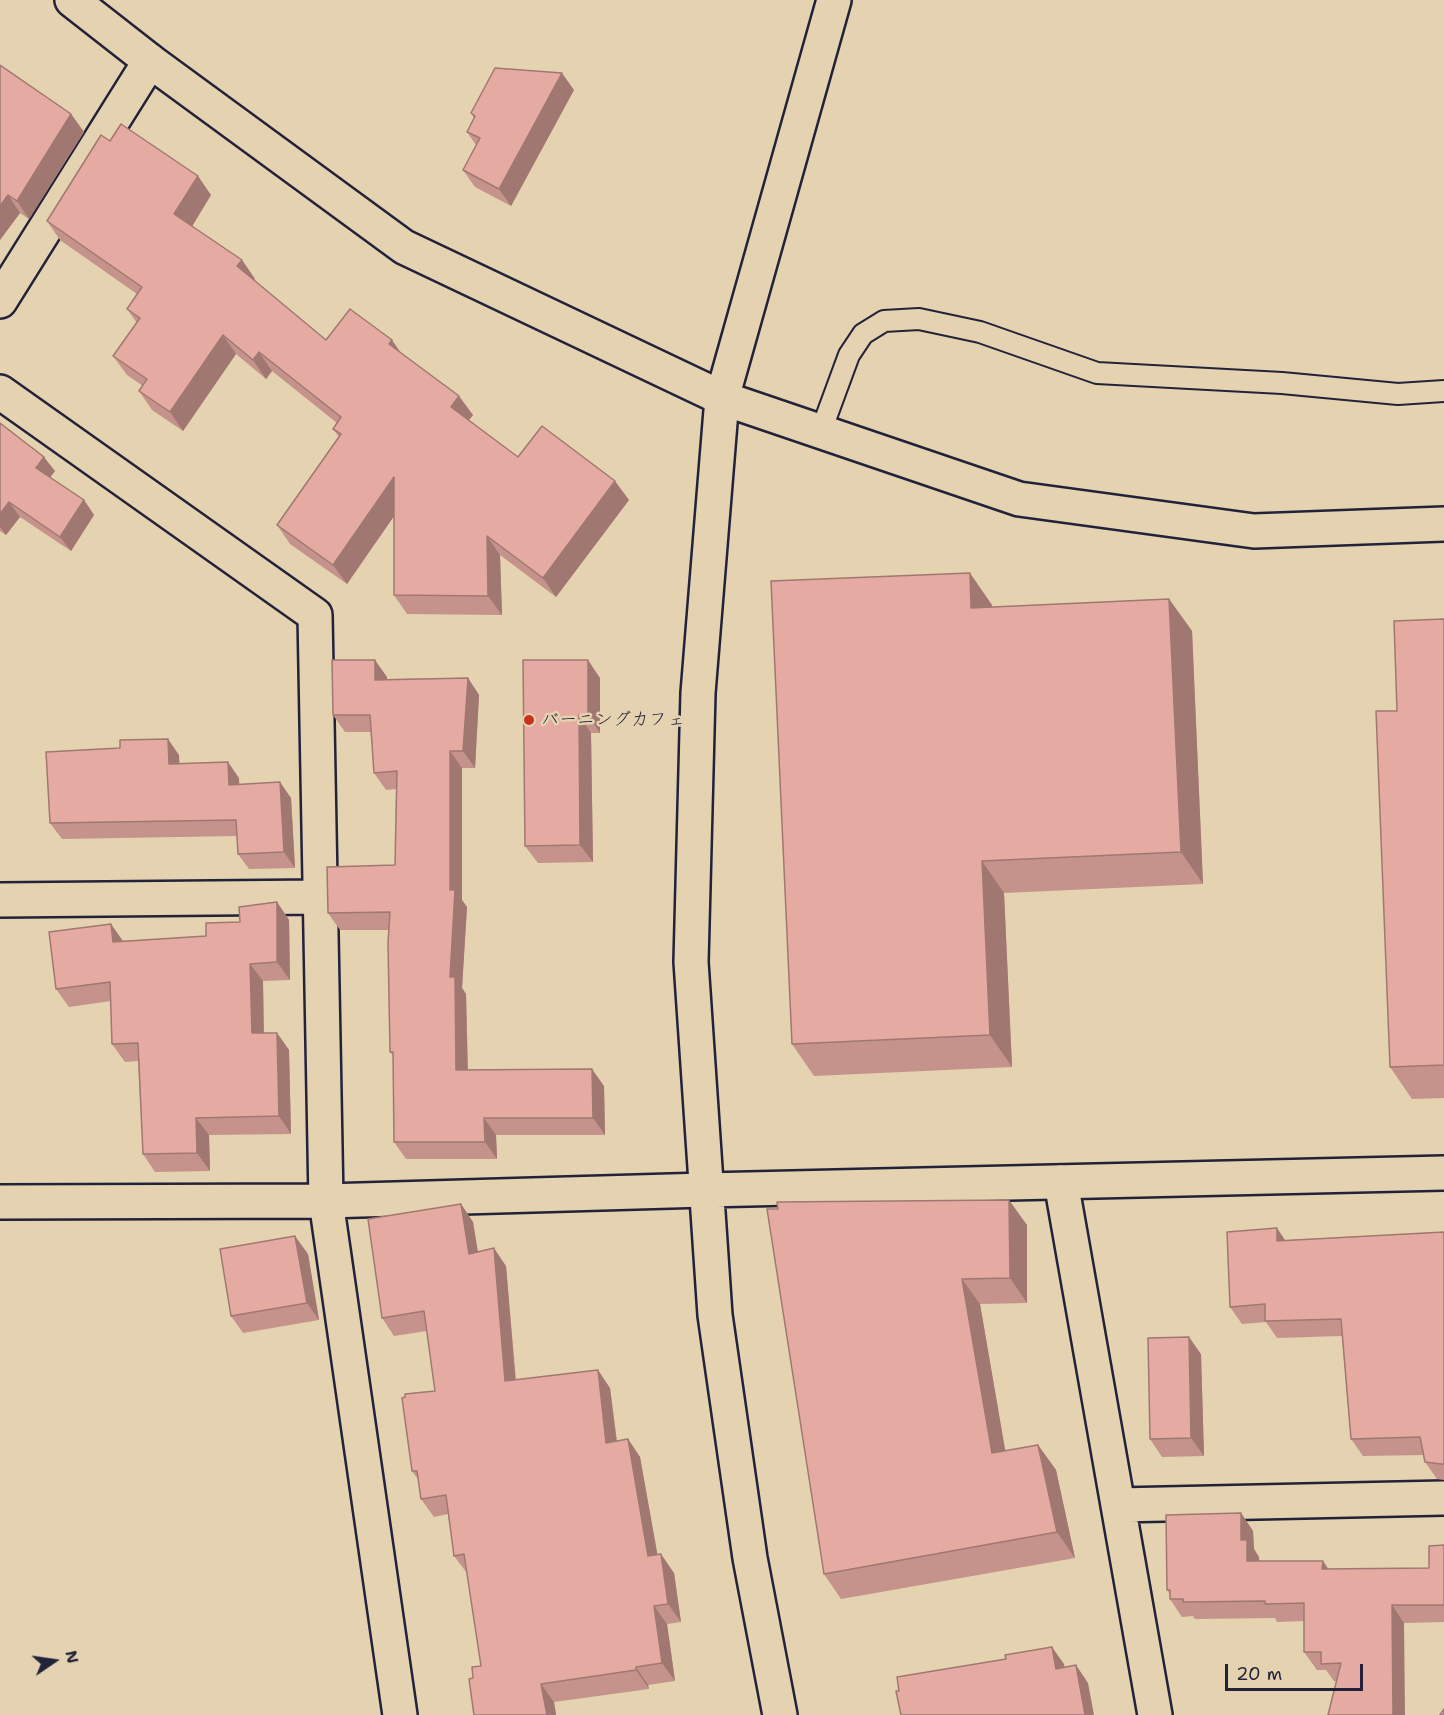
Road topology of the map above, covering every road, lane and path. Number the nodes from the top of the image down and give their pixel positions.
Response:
1 (72, 0) edge
2 (834, 0) edge
3 (150, 61) junction
4 (0, 301) edge
5 (1444, 391) edge
6 (0, 392) edge
7 (722, 398) junction
8 (821, 431) junction
9 (1444, 524) edge
10 (320, 897) junction
11 (0, 900) edge
12 (1444, 1173) edge
13 (1061, 1182) junction
14 (705, 1190) junction
15 (326, 1201) junction
16 (0, 1202) edge
17 (1444, 1498) edge
18 (1118, 1505) junction
19 (400, 1715) edge
20 (780, 1715) edge
21 (1155, 1715) edge

1 - 3 street
2 - 7 street
3 - 4 street
3 - 7 street
5 - 8 lane
6 - 10 street
7 - 8 street
7 - 14 street
8 - 9 street
10 - 11 street
10 - 15 street
12 - 13 street
13 - 14 street
13 - 18 street
14 - 15 street
14 - 20 street
15 - 16 street
15 - 19 street
17 - 18 street
18 - 21 street

